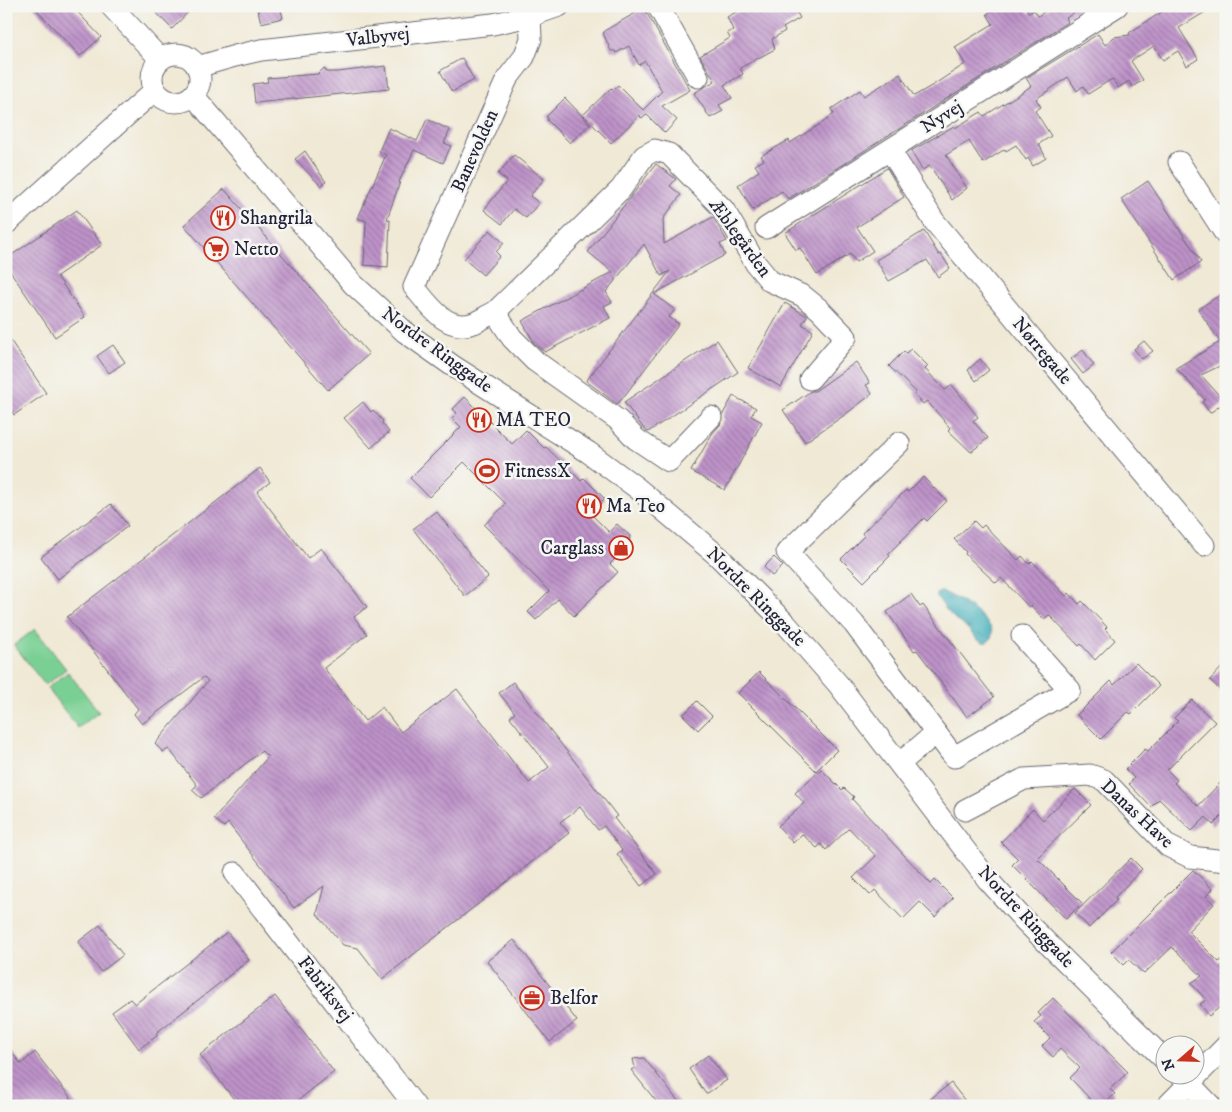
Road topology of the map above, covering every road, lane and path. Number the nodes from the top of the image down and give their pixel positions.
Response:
1 (111, 6) edge
2 (559, 6) edge
3 (658, 6) edge
4 (1117, 6) edge
5 (530, 16) junction
6 (160, 59) junction
7 (197, 67) junction
8 (698, 77) dead end
9 (155, 90) junction
10 (193, 95) junction
11 (890, 150) junction
12 (1179, 162) dead end
13 (6, 224) edge
14 (766, 228) dead end
15 (1226, 235) edge
16 (414, 287) joint
17 (495, 312) junction
18 (810, 379) dead end
19 (711, 417) dead end
20 (899, 443) dead end
21 (1204, 545) dead end
22 (1022, 636) dead end
23 (936, 733) junction
24 (900, 763) junction
25 (965, 810) dead end
26 (1226, 861) edge
27 (235, 873) dead end
28 (1226, 1046) edge
29 (1154, 1049) edge
30 (1204, 1063) edge
31 (1181, 1084) edge
32 (1189, 1084) edge
33 (415, 1106) edge
34 (1167, 1106) edge
35 (1211, 1106) edge

1 - 6 street
2 - 5 street, Valbyvej
3 - 8 street
4 - 11 street, Nyvej
5 - 7 street, Valbyvej
5 - 16 street, Banevolden
6 - 7 street
6 - 9 street
7 - 10 street
9 - 10 street
9 - 13 street
10 - 24 street, Nordre Ringgade
11 - 14 street, Nyvej
11 - 21 street, Nørregade
12 - 15 street
16 - 17 street, Æblegården
17 - 18 street, Æblegården
17 - 19 street
20 - 23 street
22 - 23 street
23 - 24 street
24 - 29 street, Nordre Ringgade
25 - 26 street, Danas Have
27 - 33 street, Fabriksvej
28 - 30 street
31 - 34 street
32 - 35 street

